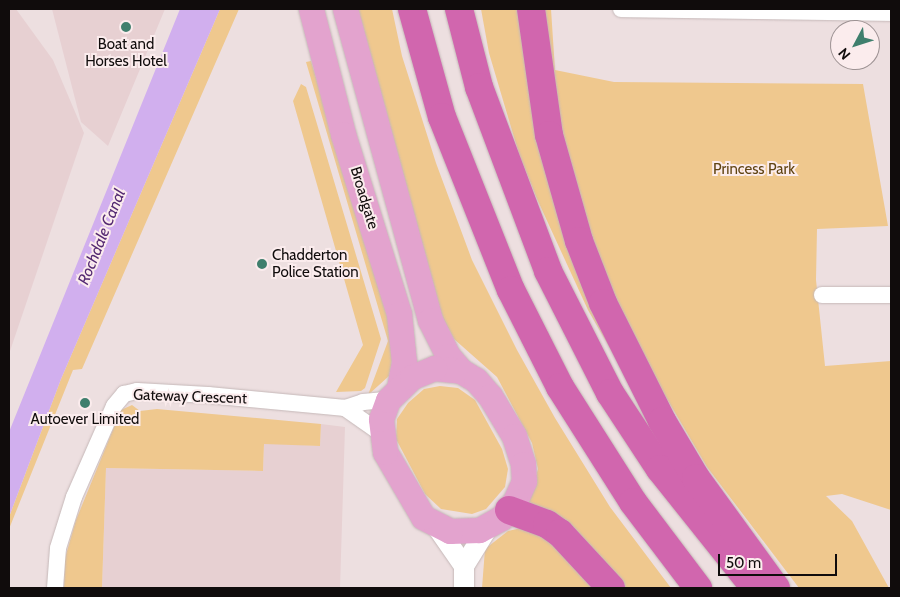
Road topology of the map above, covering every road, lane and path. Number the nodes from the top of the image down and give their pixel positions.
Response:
1 (311, 9) edge
2 (345, 9) edge
3 (412, 9) edge
4 (459, 9) edge
5 (531, 9) edge
6 (621, 9) edge
7 (891, 12) edge
8 (822, 295) dead end
9 (891, 295) edge
10 (461, 371) junction
11 (393, 394) junction
12 (345, 408) junction
13 (382, 434) junction
14 (500, 517) junction
15 (437, 527) junction
16 (464, 566) junction
17 (55, 588) edge
18 (464, 588) edge
19 (611, 588) edge
20 (698, 588) edge
21 (754, 588) edge
22 (776, 588) edge

1 - 11 main road, Broadgate
2 - 10 main road, Broadgate
3 - 20 highway
4 - 21 highway
5 - 22 highway
6 - 7 street
8 - 9 street
10 - 11 main road
10 - 14 main road, Broadgate
11 - 12 street, Gateway Crescent
11 - 13 main road, Broadgate
12 - 13 street, Gateway Crescent
12 - 17 street, Gateway Crescent
13 - 15 main road, Broadgate
14 - 15 main road
14 - 16 street, Broadgate
14 - 19 highway
15 - 16 street, Broadgate
16 - 18 street

